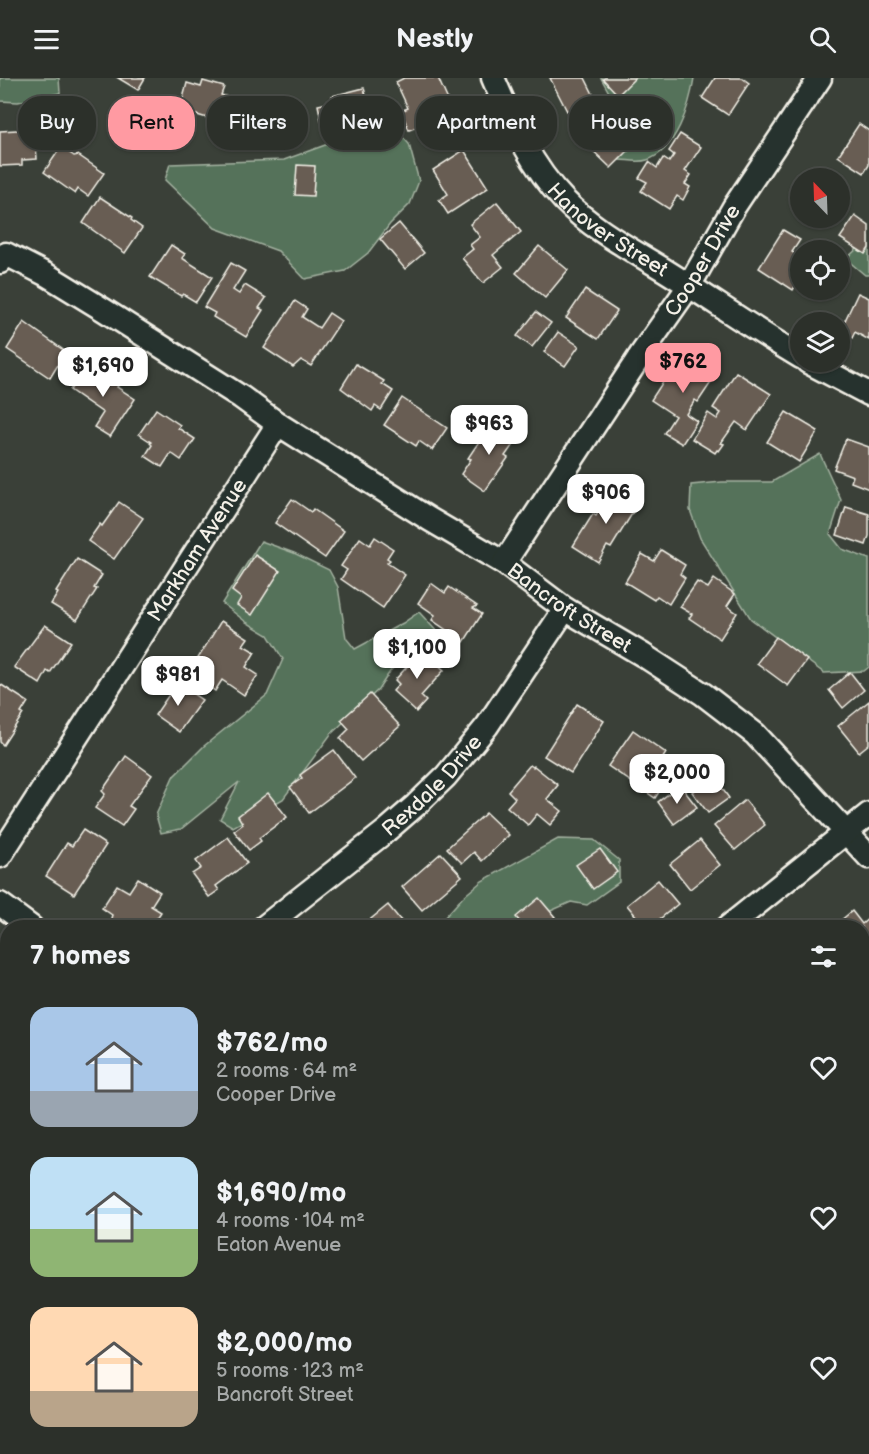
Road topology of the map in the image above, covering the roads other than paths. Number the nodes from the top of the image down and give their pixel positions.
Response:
1 (493, 78) edge
2 (820, 78) edge
3 (0, 262) edge
4 (689, 286) junction
5 (790, 350) edge
6 (827, 372) edge
7 (869, 394) edge
8 (278, 424) junction
9 (504, 562) junction
10 (565, 609) junction
11 (869, 814) edge
12 (847, 831) junction
13 (0, 856) edge
14 (869, 857) edge
15 (0, 904) edge
16 (22, 920) edge
17 (273, 920) edge
18 (737, 920) edge

1 - 4 street, Hanover Street
2 - 4 street, Cooper Drive
3 - 8 street, Bancroft Street
4 - 5 street, Hanover Street
4 - 9 street, Cooper Drive
6 - 7 street
8 - 9 street, Bancroft Street
8 - 13 street, Markham Avenue
9 - 10 street, Bancroft Street
10 - 12 street, Bancroft Street
10 - 17 street, Rexdale Drive
11 - 12 street
12 - 14 street, Bancroft Street
12 - 18 street
15 - 16 street

